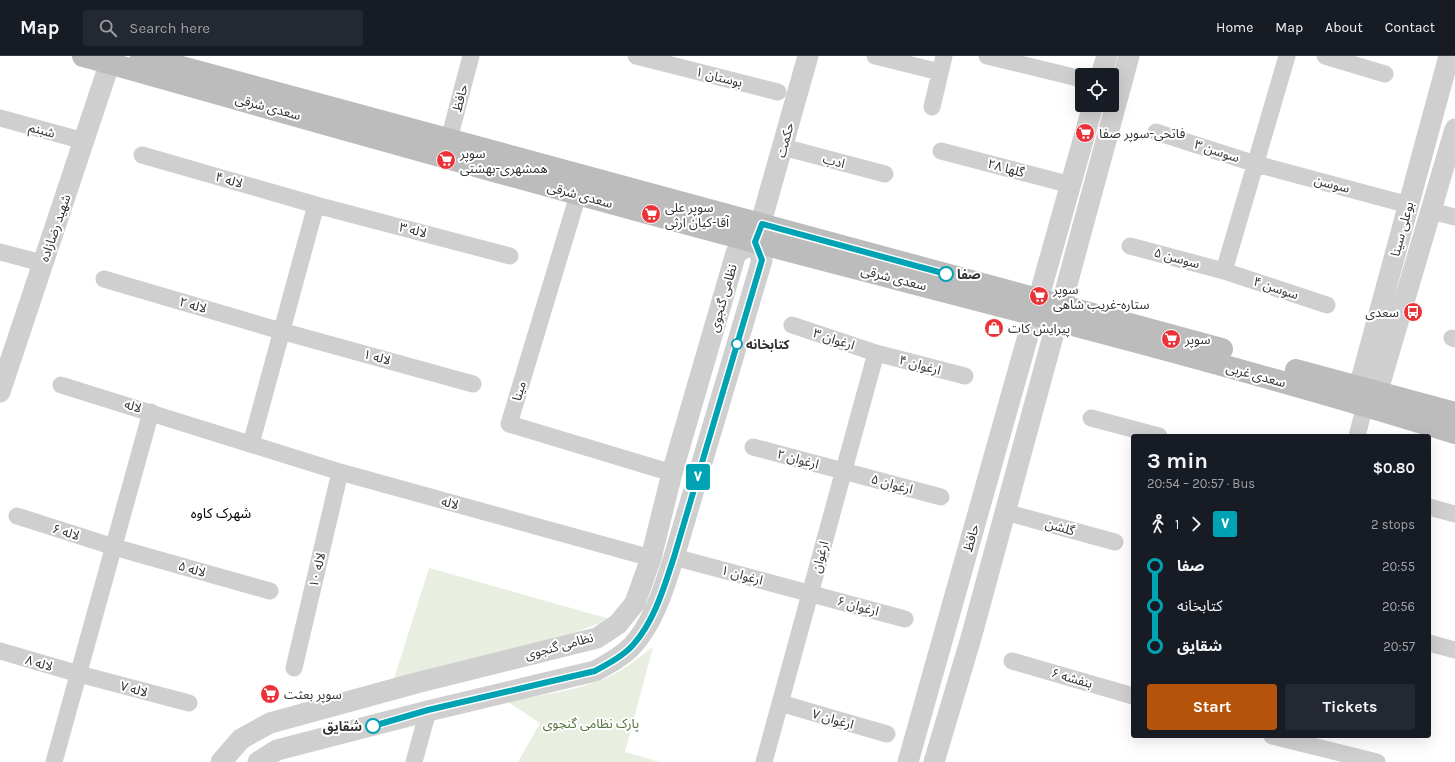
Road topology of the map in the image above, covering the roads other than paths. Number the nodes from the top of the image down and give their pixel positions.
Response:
1 (83, 56) edge
2 (141, 56) edge
3 (471, 56) edge
4 (636, 56) edge
5 (808, 56) edge
6 (875, 56) edge
7 (987, 56) edge
8 (1107, 56) edge
9 (1129, 56) edge
10 (1287, 56) edge
11 (1325, 56) edge
12 (1449, 56) edge
13 (111, 60) edge
14 (942, 64) edge
15 (1103, 68) edge
16 (1385, 74) dead end
17 (1075, 78) edge
18 (778, 92) dead end
19 (932, 107) dead end
20 (1091, 112) edge
21 (0, 118) edge
22 (1455, 129) edge
23 (1156, 132) dead end
24 (449, 139) junction
25 (84, 141) junction
26 (783, 147) junction
27 (941, 150) dead end
28 (142, 155) dead end
29 (1256, 164) junction
30 (885, 174) dead end
31 (1071, 185) junction
32 (578, 195) junction
33 (316, 205) junction
34 (1409, 205) junction
35 (1431, 211) junction
36 (1455, 217) edge
37 (758, 233) junction
38 (1130, 246) dead end
39 (0, 252) edge
40 (510, 256) dead end
41 (42, 263) junction
42 (1224, 271) junction
43 (104, 279) dead end
44 (1327, 305) dead end
45 (1037, 306) junction
46 (1059, 312) junction
47 (792, 325) dead end
48 (281, 331) junction
49 (876, 353) junction
50 (965, 376) dead end
51 (473, 384) dead end
52 (61, 385) dead end
53 (0, 391) edge
54 (1366, 399) junction
55 (151, 412) junction
56 (1455, 414) edge
57 (1091, 418) dead end
58 (1455, 433) edge
59 (1151, 434) edge
60 (1357, 434) edge
61 (251, 444) junction
62 (753, 447) dead end
63 (844, 471) junction
64 (340, 472) junction
65 (672, 474) junction
66 (940, 497) dead end
67 (1431, 508) edge
68 (1005, 512) junction
69 (1455, 514) edge
70 (17, 516) dead end
71 (1115, 542) dead end
72 (114, 547) junction
73 (674, 557) junction
74 (651, 558) junction
75 (270, 591) dead end
76 (810, 593) junction
77 (905, 619) dead end
78 (1431, 644) edge
79 (1455, 650) edge
80 (0, 651) edge
81 (1012, 661) dead end
82 (294, 668) dead end
83 (78, 674) junction
84 (420, 682) junction
85 (1131, 695) edge
86 (189, 703) dead end
87 (780, 703) junction
88 (428, 710) junction
89 (886, 734) dead end
90 (1283, 738) edge
91 (54, 762) edge
92 (221, 762) edge
93 (258, 762) edge
94 (414, 762) edge
95 (764, 762) edge
96 (908, 762) edge
97 (934, 762) edge
98 (1377, 762) edge

1 - 13 main road, سعدی شرقی
2 - 24 main road, سعدی شرقی
3 - 24 street, حافظ
4 - 18 street, بوستان ۱
5 - 26 street, حکمت
6 - 14 street
7 - 17 street
8 - 15 street
9 - 46 street
10 - 29 street
11 - 16 street
12 - 34 street, بوعلی سینا
13 - 25 street, شهید رضازاده
13 - 32 main road, سعدی شرقی
14 - 19 street
20 - 31 street
21 - 25 street, شبنم
22 - 35 street, بوعلی سینا
23 - 29 street, سوسن ۳
24 - 37 main road, سعدی شرقی
25 - 41 street, شهید رضازاده
26 - 30 street, ادب
26 - 37 street, حکمت
27 - 31 street, گلها ۲۸
28 - 33 street, لاله ۴
29 - 34 street, سوسن
29 - 42 street
31 - 45 street
32 - 37 main road, سعدی شرقی
32 - 65 street, مینا
33 - 40 street, لاله ۳
33 - 48 street
34 - 35 street
34 - 54 street, بوعلی سینا
35 - 36 street
35 - 54 street, بوعلی سینا
37 - 45 main road, سعدی شرقی
37 - 65 street, نظامی گنجوی
37 - 73 street, نظامی گنجوی
38 - 42 street, سوسن ۵
39 - 41 street
41 - 53 street, شهید رضازاده
42 - 44 street, سوسن ۴
43 - 48 street, لاله ۲
45 - 46 main road, سعدی شرقی
45 - 96 street, حافظ
46 - 54 main road, سعدی غربی
46 - 68 street, حافظ
47 - 49 street, ارغوان ۳
48 - 51 street, لاله ۱
48 - 61 street
49 - 50 street, ارغوان ۴
49 - 63 street, ارغوان
52 - 55 street, لاله
54 - 56 main road, سعدی غربی
54 - 58 main road, سعدی غربی
54 - 60 street
55 - 61 street, لاله
55 - 72 street
57 - 59 street
61 - 64 street, لاله
62 - 63 street, ارغوان ۲
63 - 66 street, ارغوان ۵
63 - 76 street, ارغوان
64 - 74 street, لاله
64 - 82 street, لاله ۱۰
65 - 74 street, نظامی گنجوی
67 - 69 street
68 - 71 street, گلشن
68 - 97 street, حافظ
70 - 72 street, لاله ۶
72 - 75 street, لاله ۵
72 - 83 street
73 - 76 street, ارغوان ۱
73 - 88 street, نظامی گنجوی
74 - 84 street, نظامی گنجوی
76 - 77 street, ارغوان ۶
76 - 87 street, ارغوان
78 - 79 street
80 - 83 street, لاله ۸
81 - 85 street, بنفشه ۶
83 - 86 street, لاله ۷
83 - 91 street
84 - 88 street
84 - 92 street, نظامی گنجوی
87 - 89 street, ارغوان ۷
87 - 95 street, ارغوان
88 - 93 street, نظامی گنجوی
88 - 94 street
90 - 98 street

